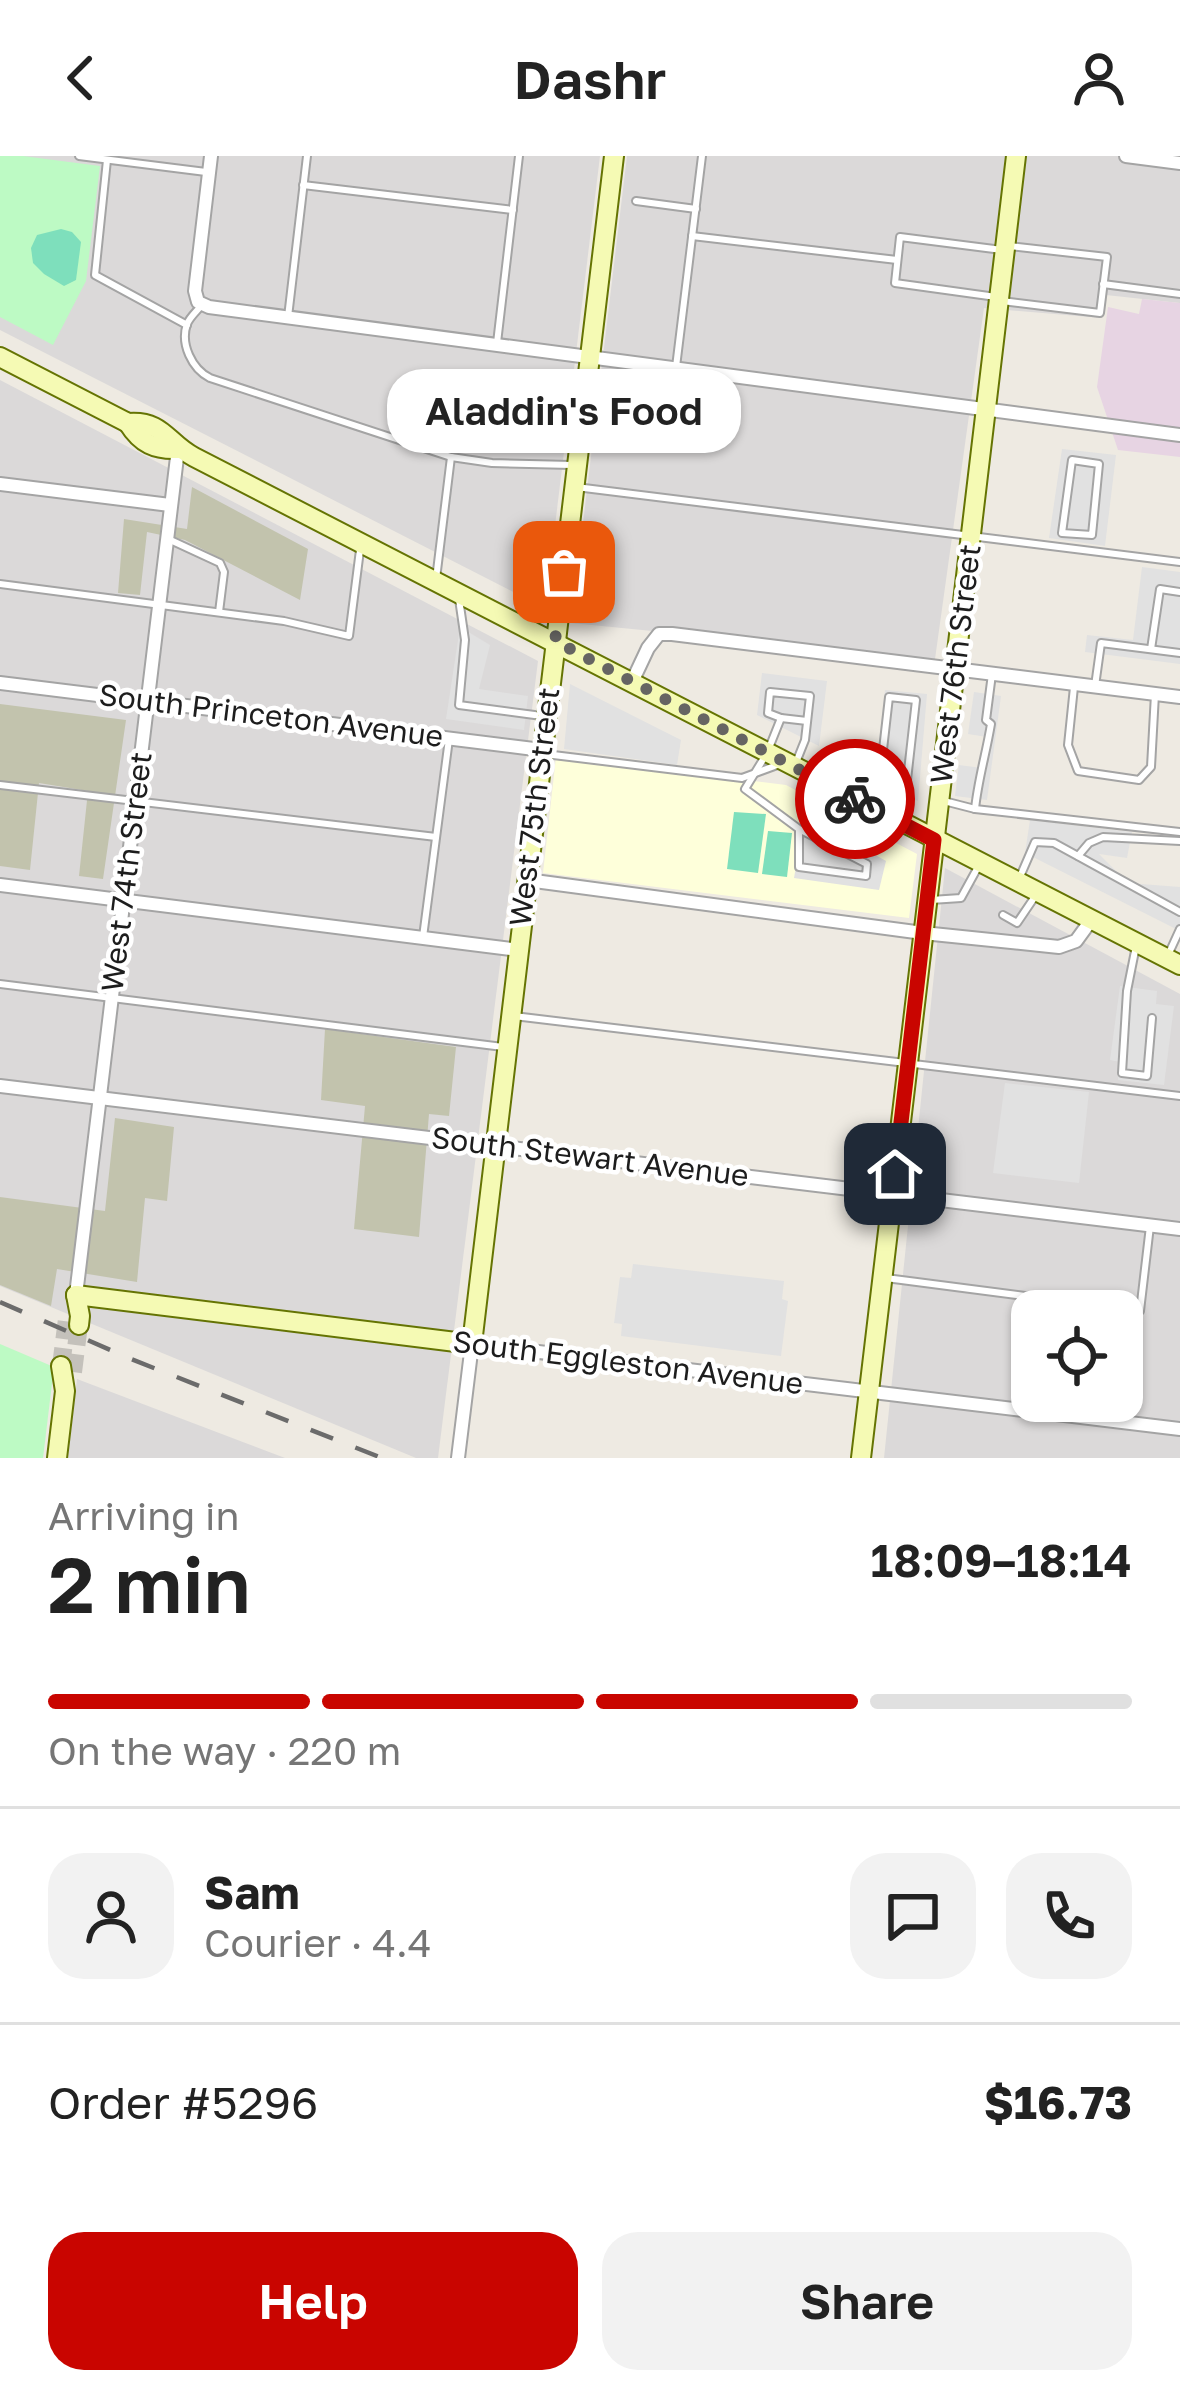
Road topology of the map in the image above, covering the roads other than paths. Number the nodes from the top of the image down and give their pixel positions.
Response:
1 (79, 156) edge
2 (211, 156) edge
3 (307, 156) edge
4 (519, 156) edge
5 (614, 156) edge
6 (702, 156) edge
7 (1016, 156) edge
8 (1126, 156) edge
9 (107, 160) junction
10 (1180, 163) edge
11 (209, 172) junction
12 (303, 185) junction
13 (636, 201) dead end
14 (695, 208) junction
15 (513, 210) junction
16 (692, 236) junction
17 (1005, 248) junction
18 (897, 260) junction
19 (1103, 284) junction
20 (1180, 294) edge
21 (999, 299) junction
22 (200, 303) junction
23 (288, 317) junction
24 (187, 325) junction
25 (496, 344) junction
26 (0, 357) edge
27 (590, 358) junction
28 (676, 368) junction
29 (986, 408) junction
30 (1180, 435) edge
31 (178, 449) junction
32 (451, 457) junction
33 (577, 466) junction
34 (0, 484) edge
35 (574, 487) junction
36 (170, 505) junction
37 (532, 528) dead end
38 (568, 532) junction
39 (1078, 534) junction
40 (971, 536) junction
41 (166, 538) junction
42 (361, 542) junction
43 (1076, 549) junction
44 (1180, 562) edge
45 (436, 580) junction
46 (0, 584) edge
47 (458, 592) junction
48 (1180, 592) edge
49 (158, 603) junction
50 (219, 612) junction
51 (555, 641) junction
52 (1151, 649) junction
53 (1180, 653) edge
54 (955, 669) junction
55 (992, 674) junction
56 (632, 682) junction
57 (0, 683) edge
58 (1074, 684) junction
59 (1095, 686) junction
60 (1156, 694) junction
61 (1180, 697) edge
62 (147, 701) junction
63 (546, 717) junction
64 (781, 718) junction
65 (807, 721) junction
66 (449, 739) junction
67 (542, 752) junction
68 (782, 761) junction
69 (754, 773) junction
70 (0, 785) edge
71 (939, 800) junction
72 (135, 802) junction
73 (868, 806) junction
74 (975, 809) junction
75 (896, 821) junction
76 (799, 829) junction
77 (1180, 832) edge
78 (436, 838) junction
79 (934, 840) junction
80 (1180, 842) edge
81 (1082, 858) junction
82 (980, 863) junction
83 (527, 880) junction
84 (1017, 882) junction
85 (0, 886) edge
86 (1037, 892) junction
87 (957, 898) junction
88 (973, 898) dead end
89 (927, 900) junction
90 (124, 901) junction
91 (1178, 910) edge
92 (1002, 919) dead end
93 (1092, 919) junction
94 (1180, 929) edge
95 (923, 933) junction
96 (423, 938) junction
97 (1137, 943) junction
98 (518, 950) junction
99 (1173, 962) edge
100 (0, 984) edge
101 (112, 998) junction
102 (511, 1015) junction
103 (1152, 1018) dead end
104 (507, 1048) junction
105 (908, 1063) junction
106 (0, 1086) edge
107 (1180, 1096) edge
108 (99, 1098) junction
109 (495, 1144) junction
110 (892, 1195) junction
111 (1150, 1226) junction
112 (1180, 1229) edge
113 (882, 1277) junction
114 (76, 1295) junction
115 (73, 1322) tunnel mouth
116 (472, 1344) junction
117 (67, 1369) tunnel mouth
118 (868, 1392) junction
119 (1180, 1429) edge
120 (57, 1458) edge
121 (458, 1458) edge
122 (861, 1458) edge

1 - 9 lane
2 - 11 street
3 - 12 lane
4 - 15 lane
5 - 27 street, West 75th Street
6 - 14 lane
7 - 17 street, West 76th Street
8 - 10 street
9 - 11 lane
9 - 24 lane
11 - 22 street
12 - 15 lane
12 - 23 lane
13 - 14 lane
14 - 16 lane
15 - 25 lane
16 - 18 lane
16 - 28 lane
17 - 18 lane
17 - 19 lane
17 - 21 street, West 76th Street
18 - 21 lane
19 - 20 lane
19 - 21 lane
21 - 29 street, West 76th Street
22 - 23 street
22 - 24 lane
23 - 25 street
24 - 32 lane
25 - 27 street
26 - 31 street
27 - 28 street
27 - 33 street, West 75th Street
28 - 29 street
29 - 30 street
29 - 40 street, West 76th Street
31 - 36 street, West 74th Street
31 - 42 street
32 - 33 lane
32 - 45 lane
33 - 35 street, West 75th Street
34 - 36 street
35 - 38 street, West 75th Street
35 - 40 lane
36 - 41 street, West 74th Street
37 - 38 lane
38 - 51 street, West 75th Street
39 - 39 lane
39 - 43 lane
40 - 43 lane
40 - 54 street, West 76th Street
41 - 49 street, West 74th Street
41 - 50 lane
42 - 45 street
42 - 50 lane
43 - 44 lane
45 - 47 street
46 - 49 lane
47 - 51 street
47 - 63 lane
48 - 52 lane
49 - 50 lane
49 - 62 street, West 74th Street
51 - 56 street
51 - 63 street, West 75th Street
52 - 53 lane
52 - 59 lane
54 - 55 street
54 - 56 street
54 - 71 street, West 76th Street
55 - 58 street
55 - 74 lane
56 - 68 street
57 - 62 street, South Princeton Avenue
58 - 59 street
58 - 60 lane
59 - 60 street
60 - 61 street
62 - 66 street, South Princeton Avenue
62 - 72 street, West 74th Street
63 - 67 street, West 75th Street
64 - 65 lane
64 - 65 lane
64 - 68 lane
65 - 68 lane
66 - 67 street, South Princeton Avenue
66 - 78 lane
67 - 69 lane
67 - 83 street, West 75th Street
68 - 69 lane
68 - 69 lane
68 - 73 street
69 - 76 lane
70 - 72 lane
71 - 74 lane
71 - 79 street, West 76th Street
72 - 78 lane
72 - 90 street, West 74th Street
73 - 75 street
73 - 75 lane
74 - 77 lane
75 - 79 street
76 - 76 lane
78 - 96 lane
79 - 82 street
79 - 89 street, West 76th Street
80 - 81 lane
81 - 84 lane
81 - 91 lane
82 - 84 street
82 - 87 lane
83 - 95 street
83 - 98 street, West 75th Street
84 - 86 street
85 - 90 street
86 - 92 lane
86 - 93 street
87 - 88 lane
87 - 89 lane
89 - 95 street, West 76th Street
90 - 96 street
90 - 101 street, West 74th Street
93 - 95 street
93 - 97 street
94 - 99 lane
95 - 105 street, West 76th Street
96 - 98 street
97 - 99 street
97 - 103 lane
98 - 102 street, West 75th Street
100 - 101 lane
101 - 104 lane
101 - 108 street, West 74th Street
102 - 104 street, West 75th Street
102 - 105 lane
104 - 109 street, West 75th Street
105 - 107 lane
105 - 110 street, West 76th Street
106 - 108 street, South Stewart Avenue
108 - 109 street, South Stewart Avenue
108 - 114 street, West 74th Street
109 - 110 street, South Stewart Avenue
109 - 116 street, West 75th Street
110 - 111 street, South Stewart Avenue
110 - 113 street, West 76th Street
111 - 112 street, South Stewart Avenue
111 - 113 lane
113 - 118 street, West 76th Street
114 - 115 street, West 74th Street
114 - 116 street, South Eggleston Avenue
116 - 118 street, South Eggleston Avenue
116 - 121 street, West 75th Street
117 - 120 street
118 - 119 street, South Eggleston Avenue
118 - 122 street, West 76th Street

